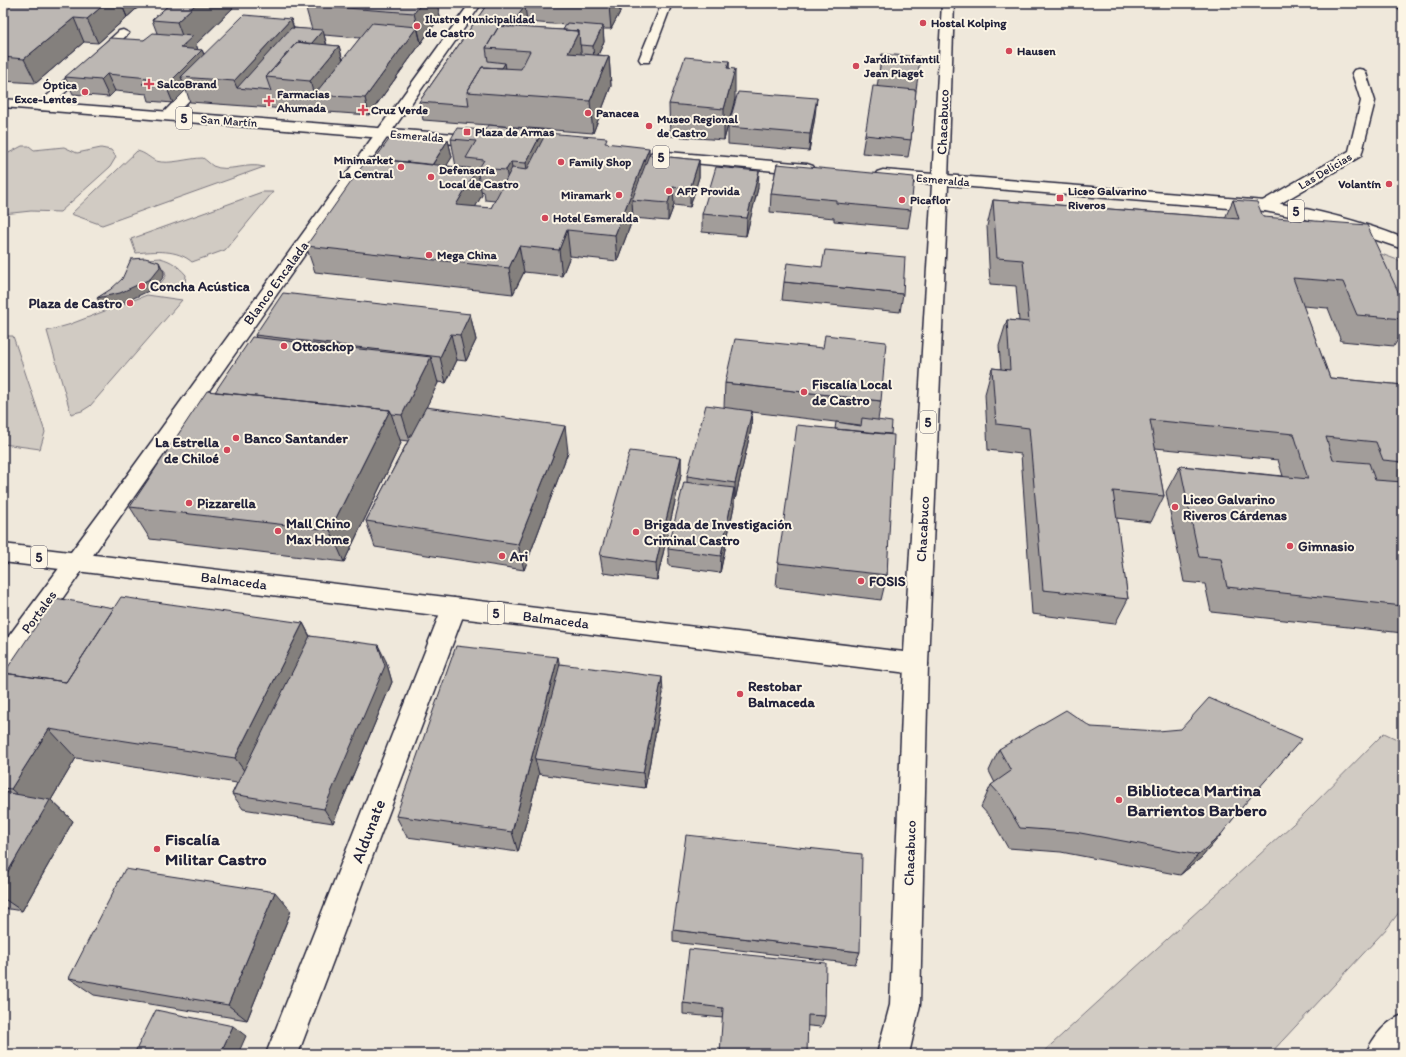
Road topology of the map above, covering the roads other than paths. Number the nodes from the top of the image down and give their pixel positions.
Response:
1 (476, 3) edge
2 (667, 3) edge
3 (948, 3) edge
4 (1399, 3) edge
5 (1403, 6) edge
6 (123, 34) dead end
7 (645, 60) dead end
8 (216, 66) edge
9 (1359, 73) dead end
10 (3, 104) edge
11 (42, 106) junction
12 (167, 116) junction
13 (383, 133) junction
14 (498, 143) edge
15 (639, 155) edge
16 (820, 170) edge
17 (867, 174) edge
18 (940, 180) junction
19 (1265, 206) junction
20 (1403, 244) edge
21 (3, 553) edge
22 (76, 562) junction
23 (454, 608) junction
24 (3, 662) edge
25 (916, 664) junction
26 (1403, 1030) edge
27 (282, 1054) edge
28 (893, 1054) edge
29 (1382, 1054) edge

1 - 13 main road, Blanco Encalada
2 - 7 lane
3 - 18 main road, Chacabuco
4 - 5 main road
6 - 11 lane
8 - 12 lane
9 - 19 main road, Las Delicias
10 - 11 main road, San Martín / 5
11 - 12 main road, San Martín / 5
12 - 13 main road, San Martín / 5
13 - 14 main road, Esmeralda / 5
13 - 22 main road, Blanco Encalada
15 - 16 main road, 5
17 - 18 main road, Esmeralda / 5
18 - 19 main road, Esmeralda / 5
18 - 25 main road, Chacabuco / 5
19 - 20 main road, Esmeralda / 5
21 - 22 main road, 5
22 - 23 main road, Balmaceda / 5
22 - 24 main road, Portales
23 - 25 main road, Balmaceda / 5
23 - 27 main road, Aldunate
25 - 28 main road, Chacabuco
26 - 29 main road

